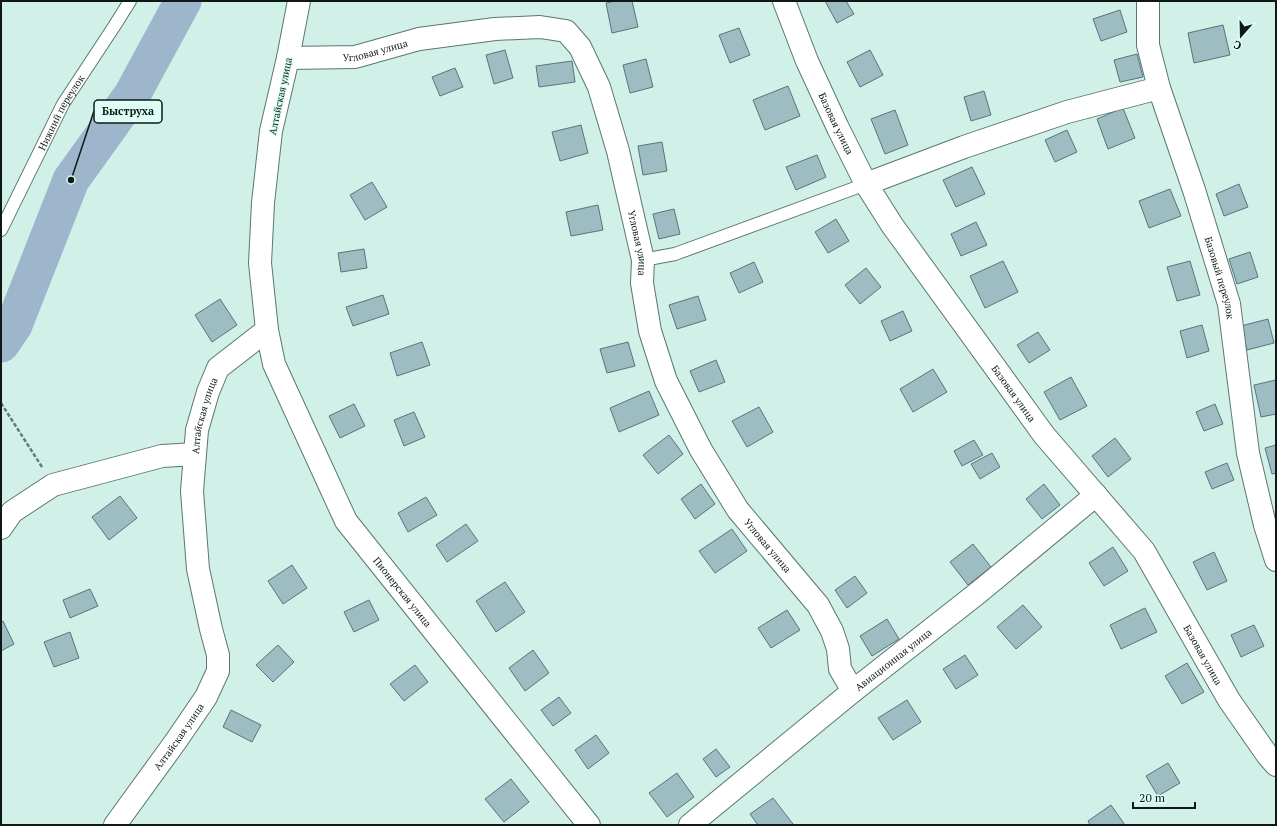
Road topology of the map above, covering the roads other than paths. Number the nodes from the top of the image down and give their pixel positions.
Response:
1 (130, 1) edge
2 (299, 1) edge
3 (784, 1) edge
4 (1148, 1) edge
5 (288, 58) junction
6 (1159, 88) junction
7 (866, 184) junction
8 (1, 230) edge
9 (643, 260) junction
10 (267, 330) junction
11 (195, 454) junction
12 (1096, 495) junction
13 (1, 528) edge
14 (1276, 560) edge
15 (853, 691) junction
16 (1276, 765) edge
17 (115, 825) edge
18 (589, 825) edge
19 (690, 825) edge

1 - 8 lane, Нижний переулок
2 - 5 street, Алтайская улица
3 - 7 street, Базовая улица
4 - 6 street, Базовый переулок
5 - 9 street, Угловая улица
5 - 10 street, Алтайская улица
6 - 7 street
6 - 14 street, Базовый переулок
7 - 9 lane
7 - 12 street, Базовая улица
9 - 15 street, Угловая улица
10 - 11 street, Алтайская улица
10 - 18 street, Пионерская улица
11 - 13 street
11 - 17 street, Алтайская улица
12 - 15 street, Авиационная улица
12 - 16 street, Базовая улица
15 - 19 street, Авиационная улица

